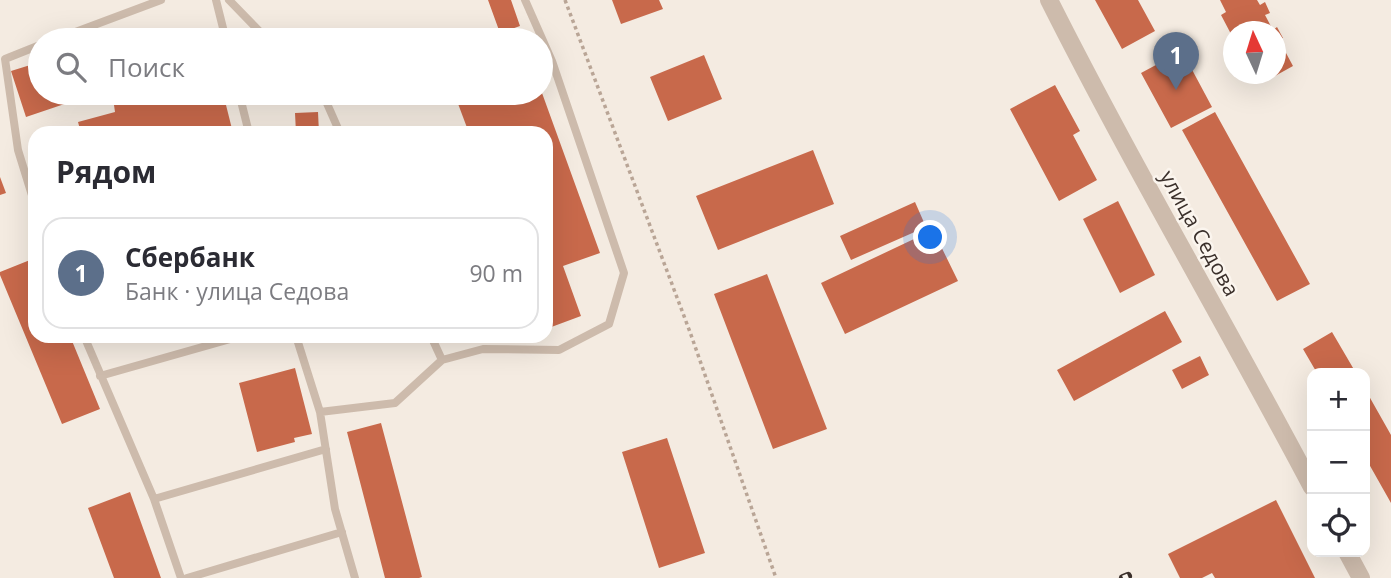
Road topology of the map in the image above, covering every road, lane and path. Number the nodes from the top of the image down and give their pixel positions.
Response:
1 (161, 0) edge
2 (216, 0) edge
3 (229, 0) edge
4 (525, 0) edge
5 (565, 0) edge
6 (1049, 0) edge
7 (86, 28) edge
8 (223, 28) edge
9 (256, 28) edge
10 (537, 28) edge
11 (28, 50) edge
12 (553, 64) edge
13 (242, 105) edge
14 (328, 105) edge
15 (248, 126) edge
16 (337, 126) edge
17 (28, 181) edge
18 (87, 343) edge
19 (216, 343) edge
20 (298, 343) edge
21 (434, 343) edge
22 (442, 360) junction
23 (100, 376) junction
24 (320, 412) junction
25 (326, 449) junction
26 (1307, 478) edge
27 (154, 499) junction
28 (342, 532) junction
29 (1350, 557) edge
30 (181, 578) edge
31 (187, 578) edge
32 (355, 578) edge
33 (776, 578) edge
34 (1361, 578) edge

1 - 7 lane
2 - 8 lane
3 - 9 lane
4 - 10 lane
5 - 33 path
6 - 26 street, улица Седова
11 - 17 lane
12 - 22 lane
13 - 15 lane
14 - 16 lane
18 - 23 lane
19 - 23 lane
20 - 24 lane
21 - 22 lane
22 - 24 lane
23 - 27 lane
24 - 25 lane
25 - 27 lane
25 - 28 lane
27 - 30 lane
28 - 31 lane
28 - 32 lane
29 - 34 street

